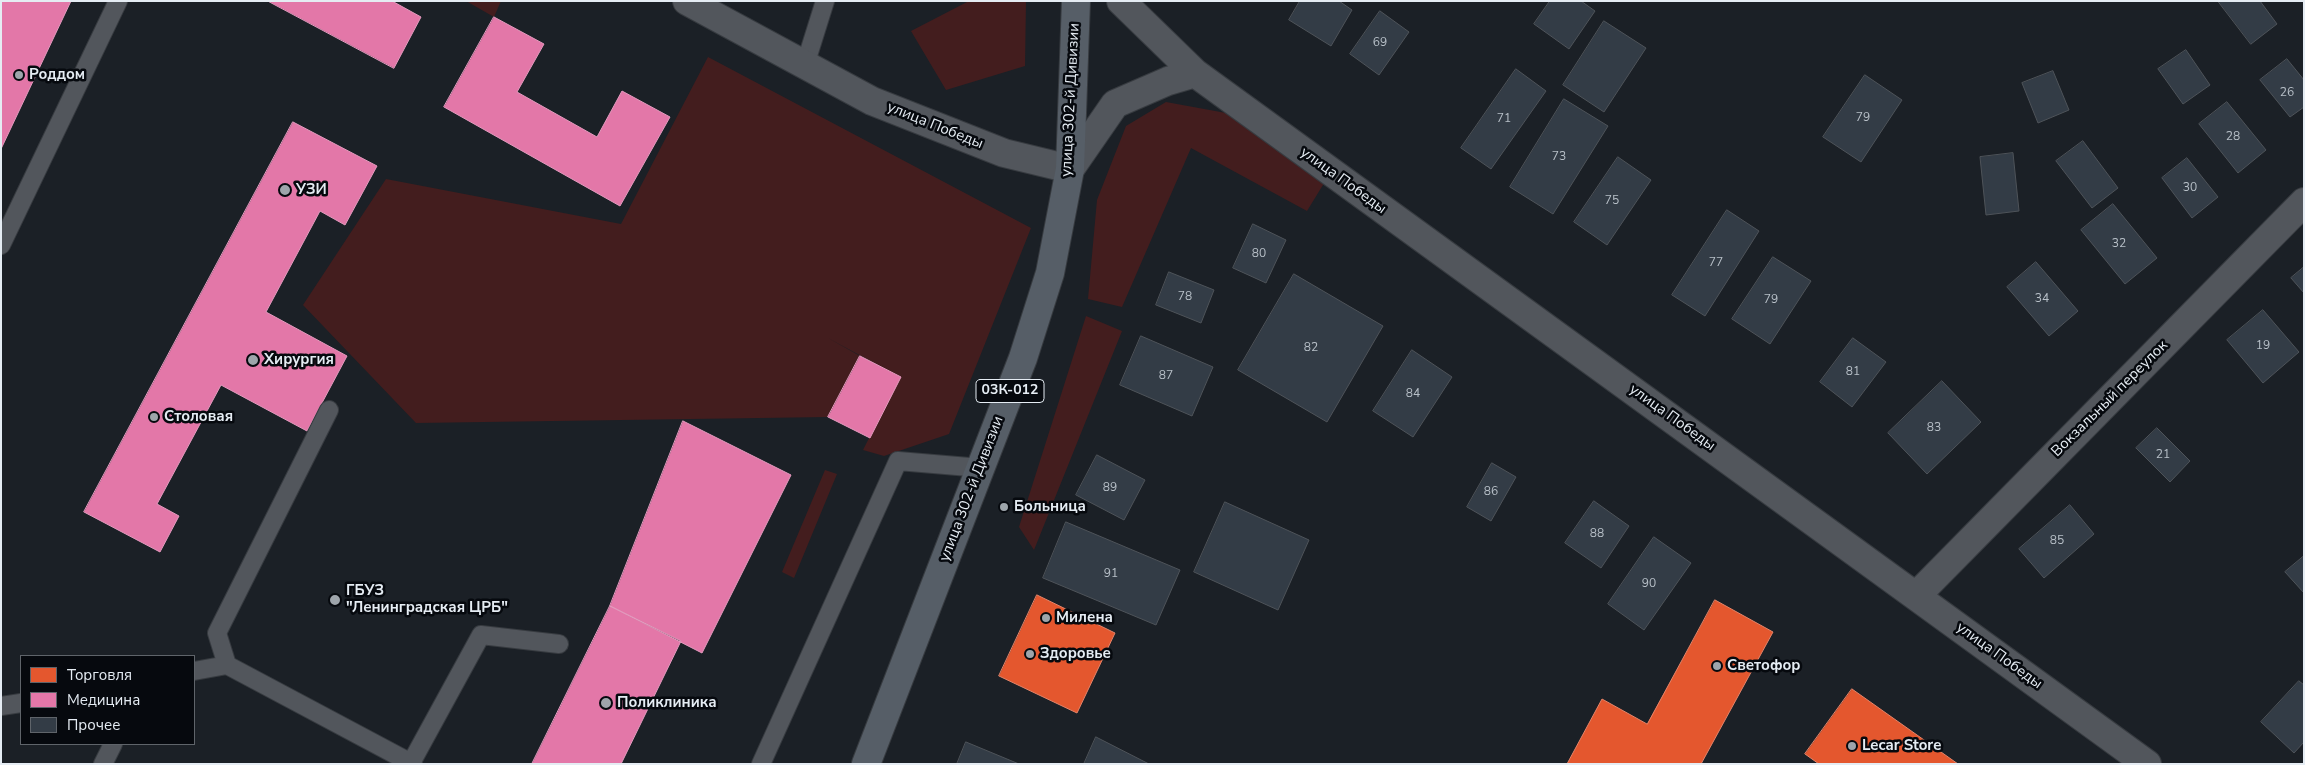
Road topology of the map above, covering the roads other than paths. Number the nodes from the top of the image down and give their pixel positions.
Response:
1 (118, 1) edge
2 (687, 1) edge
3 (826, 1) edge
4 (1076, 1) edge
5 (1121, 1) edge
6 (805, 65) junction
7 (1195, 74) junction
8 (1070, 169) junction
9 (2304, 202) edge
10 (1, 245) edge
11 (329, 410) dead end
12 (981, 468) junction
13 (1917, 595) junction
14 (559, 644) dead end
15 (227, 665) junction
16 (195, 671) edge
17 (20, 703) edge
18 (1, 706) edge
19 (112, 745) edge
20 (412, 763) edge
21 (103, 764) edge
22 (761, 764) edge
23 (866, 764) edge
24 (2147, 764) edge

1 - 10 lane
2 - 6 street, улица Победы
3 - 6 lane
4 - 8 main road, улица 302-й Дивизии / 03К-012
5 - 7 street, улица Победы
6 - 8 street, улица Победы
7 - 8 street
7 - 13 street, улица Победы
8 - 12 main road, улица 302-й Дивизии / 03К-012
9 - 13 street, Вокзальный переулок
11 - 15 lane
12 - 22 lane
12 - 23 main road, улица 302-й Дивизии / 03К-012
13 - 24 street, улица Победы
14 - 20 lane
15 - 16 lane
15 - 20 lane
17 - 18 lane
19 - 21 lane

